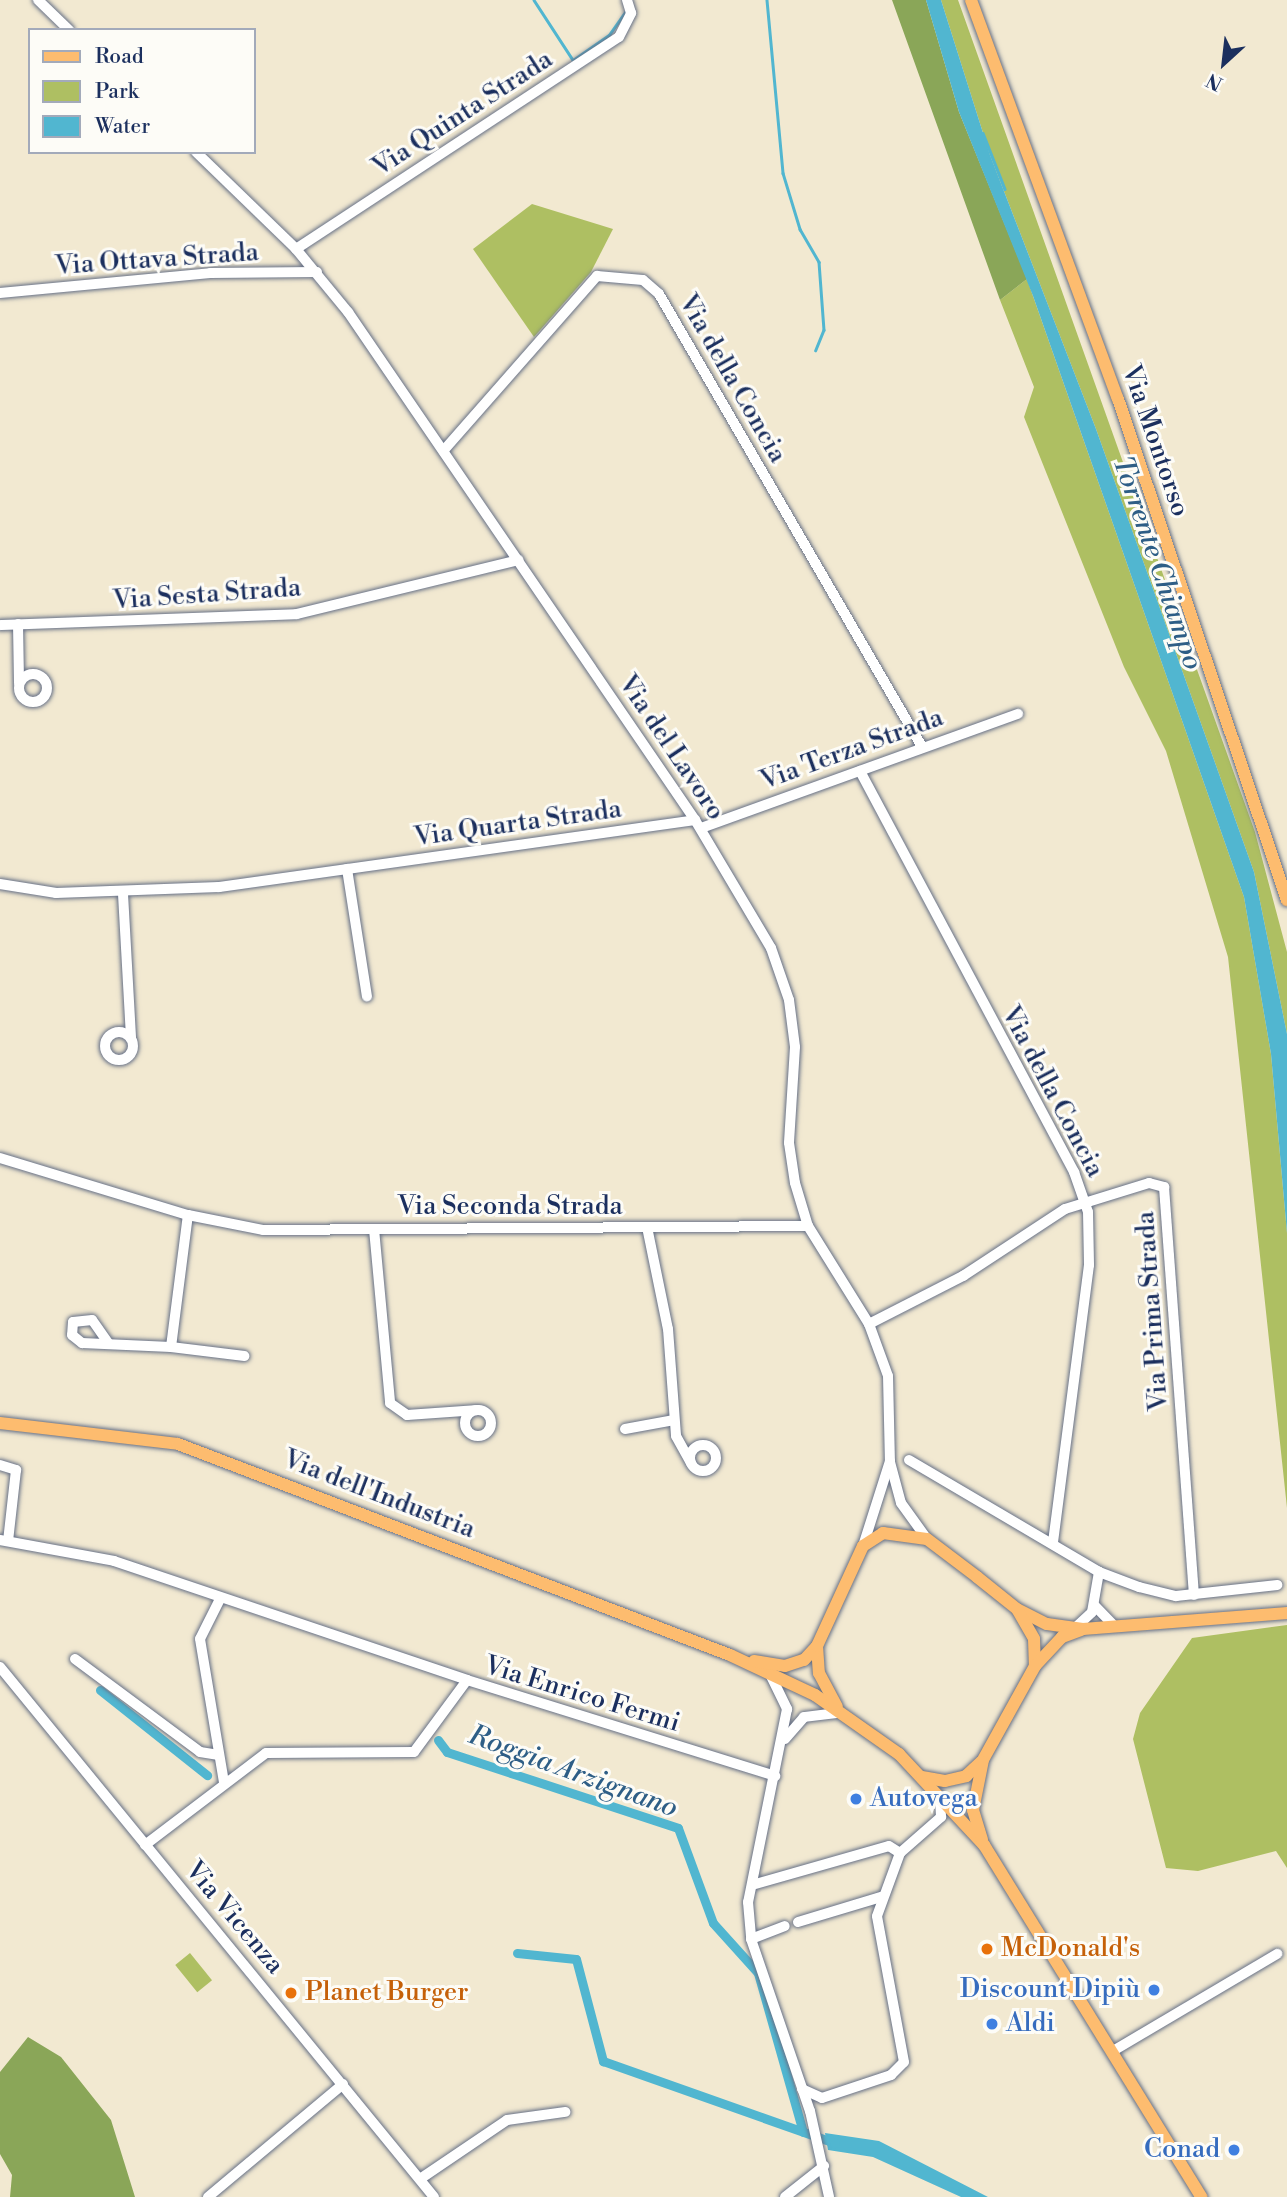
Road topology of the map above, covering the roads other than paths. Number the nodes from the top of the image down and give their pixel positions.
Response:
1 (38, 0) edge
2 (627, 0) edge
3 (971, 0) edge
4 (67, 28) edge
5 (198, 154) edge
6 (296, 249) junction
7 (317, 272) junction
8 (0, 293) edge
9 (444, 450) junction
10 (519, 560) junction
11 (18, 624) junction
12 (0, 625) edge
13 (18, 661) junction
14 (38, 675) junction
15 (19, 685) junction
16 (1018, 714) dead end
17 (921, 745) junction
18 (860, 771) junction
19 (698, 824) junction
20 (347, 869) junction
21 (0, 884) edge
22 (123, 894) junction
23 (1287, 900) edge
24 (367, 996) dead end
25 (132, 1011) junction
26 (114, 1032) junction
27 (131, 1038) junction
28 (0, 1158) edge
29 (1085, 1200) junction
30 (188, 1215) junction
31 (808, 1226) junction
32 (647, 1227) junction
33 (374, 1229) junction
34 (869, 1324) junction
35 (109, 1343) dead end
36 (171, 1347) junction
37 (244, 1356) dead end
38 (478, 1410) junction
39 (445, 1412) junction
40 (674, 1420) junction
41 (0, 1423) edge
42 (625, 1429) dead end
43 (468, 1432) junction
44 (676, 1436) junction
45 (704, 1445) junction
46 (909, 1460) dead end
47 (890, 1461) junction
48 (691, 1463) junction
49 (0, 1465) edge
50 (927, 1538) junction
51 (4, 1541) edge
52 (1053, 1543) junction
53 (863, 1546) junction
54 (1099, 1572) junction
55 (1277, 1585) dead end
56 (1194, 1595) junction
57 (219, 1601) junction
58 (1094, 1605) junction
59 (1017, 1609) junction
60 (1287, 1614) edge
61 (1079, 1628) junction
62 (1115, 1628) junction
63 (817, 1646) junction
64 (730, 1656) junction
65 (75, 1659) dead end
66 (1035, 1666) junction
67 (0, 1667) edge
68 (770, 1675) junction
69 (467, 1680) junction
70 (843, 1714) junction
71 (781, 1745) junction
72 (219, 1755) junction
73 (983, 1760) junction
74 (775, 1776) junction
75 (921, 1777) junction
76 (224, 1783) junction
77 (934, 1791) junction
78 (145, 1845) junction
79 (984, 1845) junction
80 (900, 1853) junction
81 (752, 1885) junction
82 (881, 1897) junction
83 (798, 1922) dead end
84 (785, 1926) dead end
85 (751, 1939) junction
86 (1277, 1954) dead end
87 (1113, 2051) junction
88 (343, 2084) junction
89 (803, 2089) junction
90 (822, 2098) junction
91 (810, 2111) junction
92 (565, 2112) dead end
93 (824, 2166) junction
94 (420, 2179) junction
95 (208, 2197) edge
96 (434, 2197) edge
97 (785, 2197) edge
98 (829, 2197) edge
99 (1202, 2197) edge

1 - 4 street
2 - 6 street, Via Quinta Strada
3 - 23 main road, Via Montorso
5 - 6 street, Via del Lavoro
6 - 7 street, Via del Lavoro
7 - 8 street, Via Ottava Strada
7 - 9 street, Via del Lavoro
9 - 10 street, Via del Lavoro
9 - 17 street, Via della Concia
10 - 11 street, Via Sesta Strada
10 - 19 street, Via del Lavoro
11 - 12 street, Via Sesta Strada
11 - 13 street
13 - 14 street
13 - 15 street
14 - 15 street
14 - 15 street
16 - 17 street, Via Terza Strada
17 - 18 street, Via Terza Strada
18 - 19 street, Via Terza Strada
18 - 29 street, Via della Concia
19 - 20 street, Via Quarta Strada
19 - 31 street, Via del Lavoro
20 - 22 street, Via Quarta Strada
20 - 24 street
21 - 22 street, Via Quarta Strada
22 - 25 street
25 - 26 street
25 - 27 street
26 - 27 street
26 - 27 street
28 - 30 street, Via Seconda Strada
29 - 34 street, Via Prima Strada
29 - 52 street, Via della Concia
29 - 56 street, Via Prima Strada
30 - 33 street, Via Seconda Strada
30 - 36 street
31 - 32 street, Via Seconda Strada
31 - 34 street, Via del Lavoro
32 - 33 street, Via Seconda Strada
32 - 40 street, Via Seconda Strada
33 - 39 street, Via Seconda Strada
34 - 47 street, Via del Lavoro
35 - 36 street
36 - 37 street
38 - 39 street, Via Seconda Strada
38 - 43 street
38 - 43 street
39 - 43 street
40 - 42 street
40 - 44 street, Via Seconda Strada
41 - 64 main road, Via dell'Industria
44 - 45 street
44 - 48 street, Via Seconda Strada
45 - 48 street
45 - 48 street
46 - 52 street
47 - 50 street, Via del Lavoro
47 - 53 street, Via del Lavoro
49 - 51 street
50 - 53 main road
50 - 59 main road
51 - 57 street
52 - 54 street
53 - 63 main road
54 - 56 street
54 - 58 street
55 - 56 street
57 - 69 street
57 - 72 street
58 - 61 street
58 - 62 street
59 - 61 main road
59 - 66 main road
60 - 62 main road
61 - 62 main road
61 - 66 main road, Via dell'Industria
63 - 64 main road, Via dell'Industria
63 - 70 main road, Via dell'Industria
64 - 68 main road, Via dell'Industria
65 - 72 street
66 - 73 main road, Via dell'Industria
67 - 78 street, Via Vicenza
68 - 70 main road, Via dell'Industria
68 - 71 street
69 - 74 street, Via Enrico Fermi
69 - 76 street, Via Enrico Fermi
70 - 71 street
70 - 75 main road, Via dell'Industria
71 - 74 street
72 - 76 street
73 - 75 main road, Via dell'Industria
73 - 79 main road, Via dell'Industria
74 - 81 street
75 - 77 main road, Via dell'Industria
76 - 78 street, Via Enrico Fermi
77 - 79 main road, Via dell'Industria
77 - 80 street
78 - 88 street, Via Vicenza
79 - 87 main road, Via dell'Industria
80 - 81 street
80 - 82 street
81 - 85 street
82 - 83 street
82 - 90 street
84 - 85 street
85 - 89 street
86 - 87 street
87 - 99 main road, Via dell'Industria
88 - 94 street, Via Vicenza
88 - 95 street
89 - 90 street
89 - 91 street
90 - 91 street
91 - 93 street
92 - 94 street
93 - 97 street
93 - 98 street
94 - 96 street, Via Vicenza

